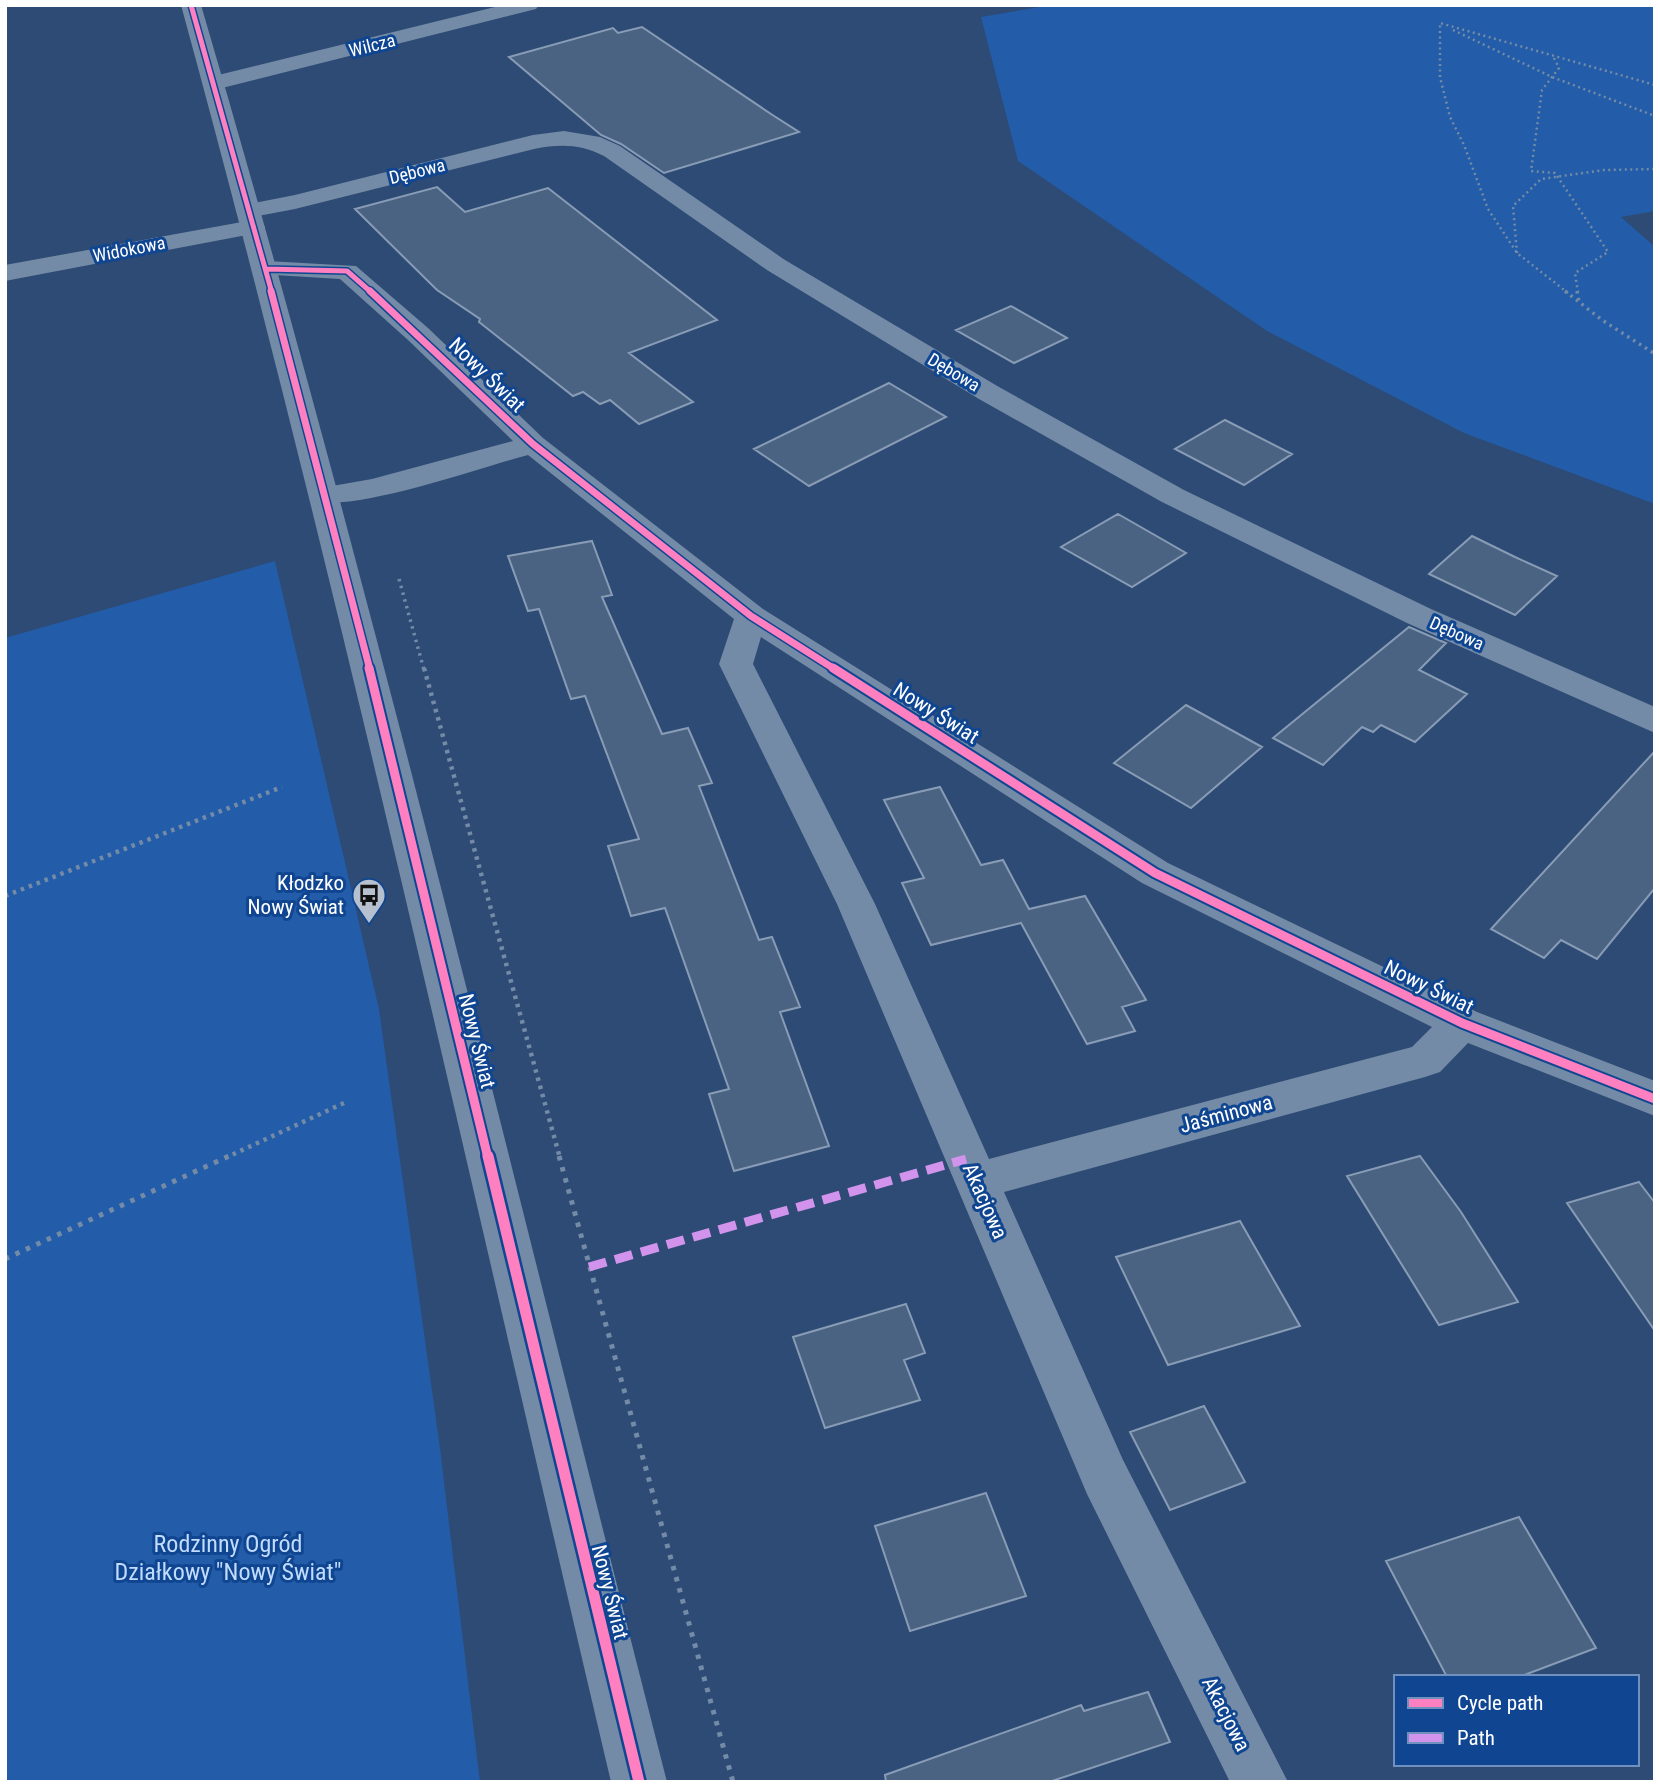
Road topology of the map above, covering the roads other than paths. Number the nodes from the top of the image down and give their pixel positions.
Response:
1 (191, 5) edge
2 (529, 5) edge
3 (214, 83) junction
4 (251, 219) junction
5 (267, 269) junction
6 (5, 273) edge
7 (533, 444) junction
8 (326, 495) junction
9 (751, 616) junction
10 (1655, 721) edge
11 (1462, 1023) junction
12 (1655, 1099) edge
13 (977, 1181) junction
14 (639, 1782) edge
15 (1260, 1782) edge

1 - 3 street, Nowy Świat
2 - 3 street, Wilcza
3 - 4 street, Nowy Świat
4 - 5 street, Nowy Świat
4 - 6 street, Widokowa
4 - 10 street, Dębowa
5 - 7 street, Nowy Świat
5 - 8 street, Nowy Świat
7 - 8 street
7 - 9 street, Nowy Świat
8 - 14 street, Nowy Świat
9 - 11 street, Nowy Świat
9 - 13 street, Akacjowa
11 - 12 street, Nowy Świat
11 - 13 street, Jaśminowa
13 - 15 street, Akacjowa

